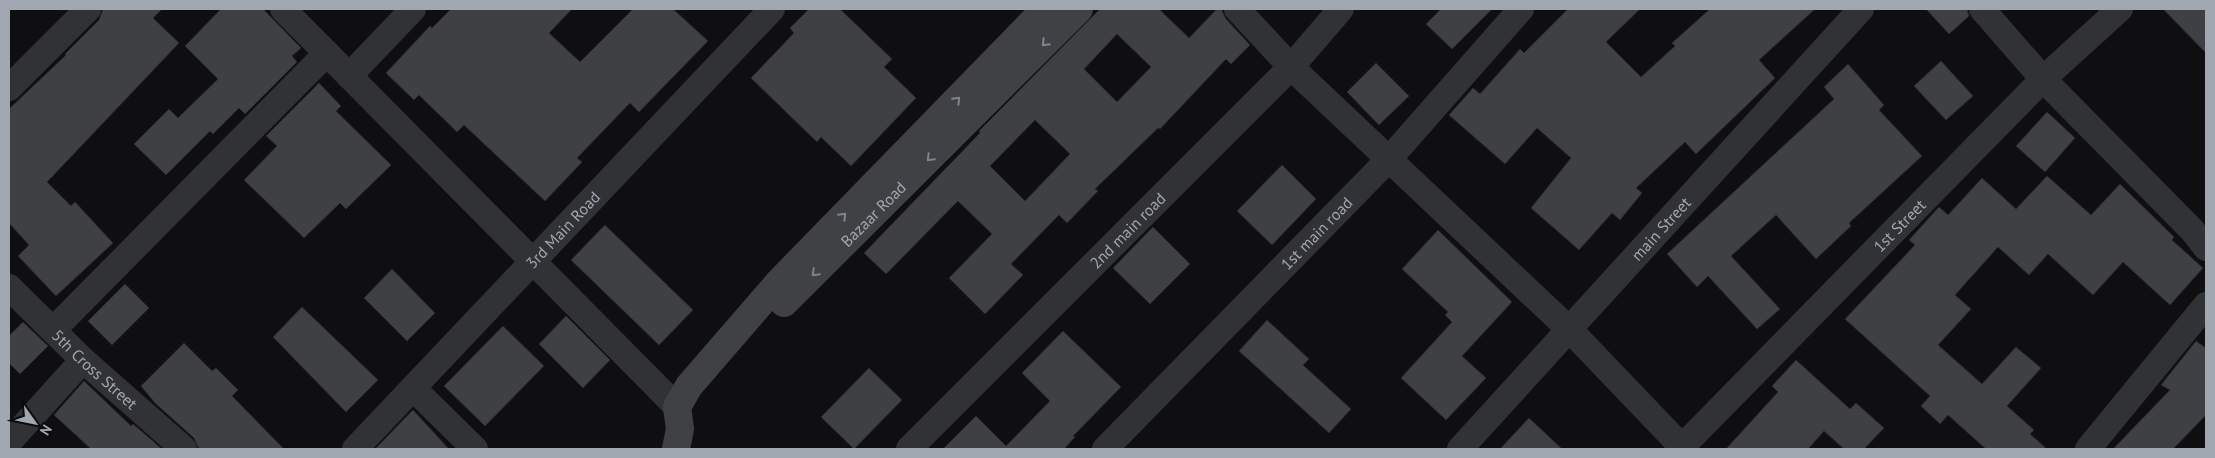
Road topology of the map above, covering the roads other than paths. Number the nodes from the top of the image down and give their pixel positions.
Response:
1 (88, 9) edge
2 (283, 9) edge
3 (413, 9) edge
4 (772, 9) edge
5 (1045, 9) edge
6 (1079, 9) edge
7 (1237, 9) edge
8 (1341, 9) edge
9 (1520, 9) edge
10 (1861, 9) edge
11 (1982, 9) edge
12 (2120, 9) edge
13 (326, 53) junction
14 (1291, 67) junction
15 (349, 76) junction
16 (2043, 79) junction
17 (9, 88) edge
18 (1390, 158) junction
19 (2202, 231) edge
20 (532, 262) junction
21 (9, 287) edge
22 (2206, 304) edge
23 (53, 330) junction
24 (1570, 330) junction
25 (84, 360) junction
26 (413, 388) junction
27 (677, 429) edge
28 (9, 442) edge
29 (184, 449) edge
30 (355, 449) edge
31 (475, 449) edge
32 (909, 449) edge
33 (1104, 449) edge
34 (1460, 449) edge
35 (2088, 449) edge

1 - 17 street
2 - 13 street
3 - 15 street
4 - 20 street, 3rd Main Road
27 -> 5 main road, Bazaar Road
6 -> 27 main road, Bazaar Road
7 - 14 street
8 - 14 street, 2nd main road
9 - 18 street, 1st main road
10 - 24 street, main Street
11 - 16 street
12 - 16 street, 1st Street
13 - 15 street
13 - 23 street
14 - 18 street
14 - 32 street, 2nd main road
15 - 20 street
16 - 19 street
16 - 24 street, 1st Street
18 - 24 street
18 - 33 street, 1st main road
20 - 26 street, 3rd Main Road
20 - 27 street
21 - 23 street, 5th Cross Street
22 - 35 street
23 - 25 street, 5th Cross Street
24 - 34 street, main Street
25 - 28 street
25 - 29 street, 5th Cross Street
26 - 30 street, 3rd Main Road
26 - 31 street

